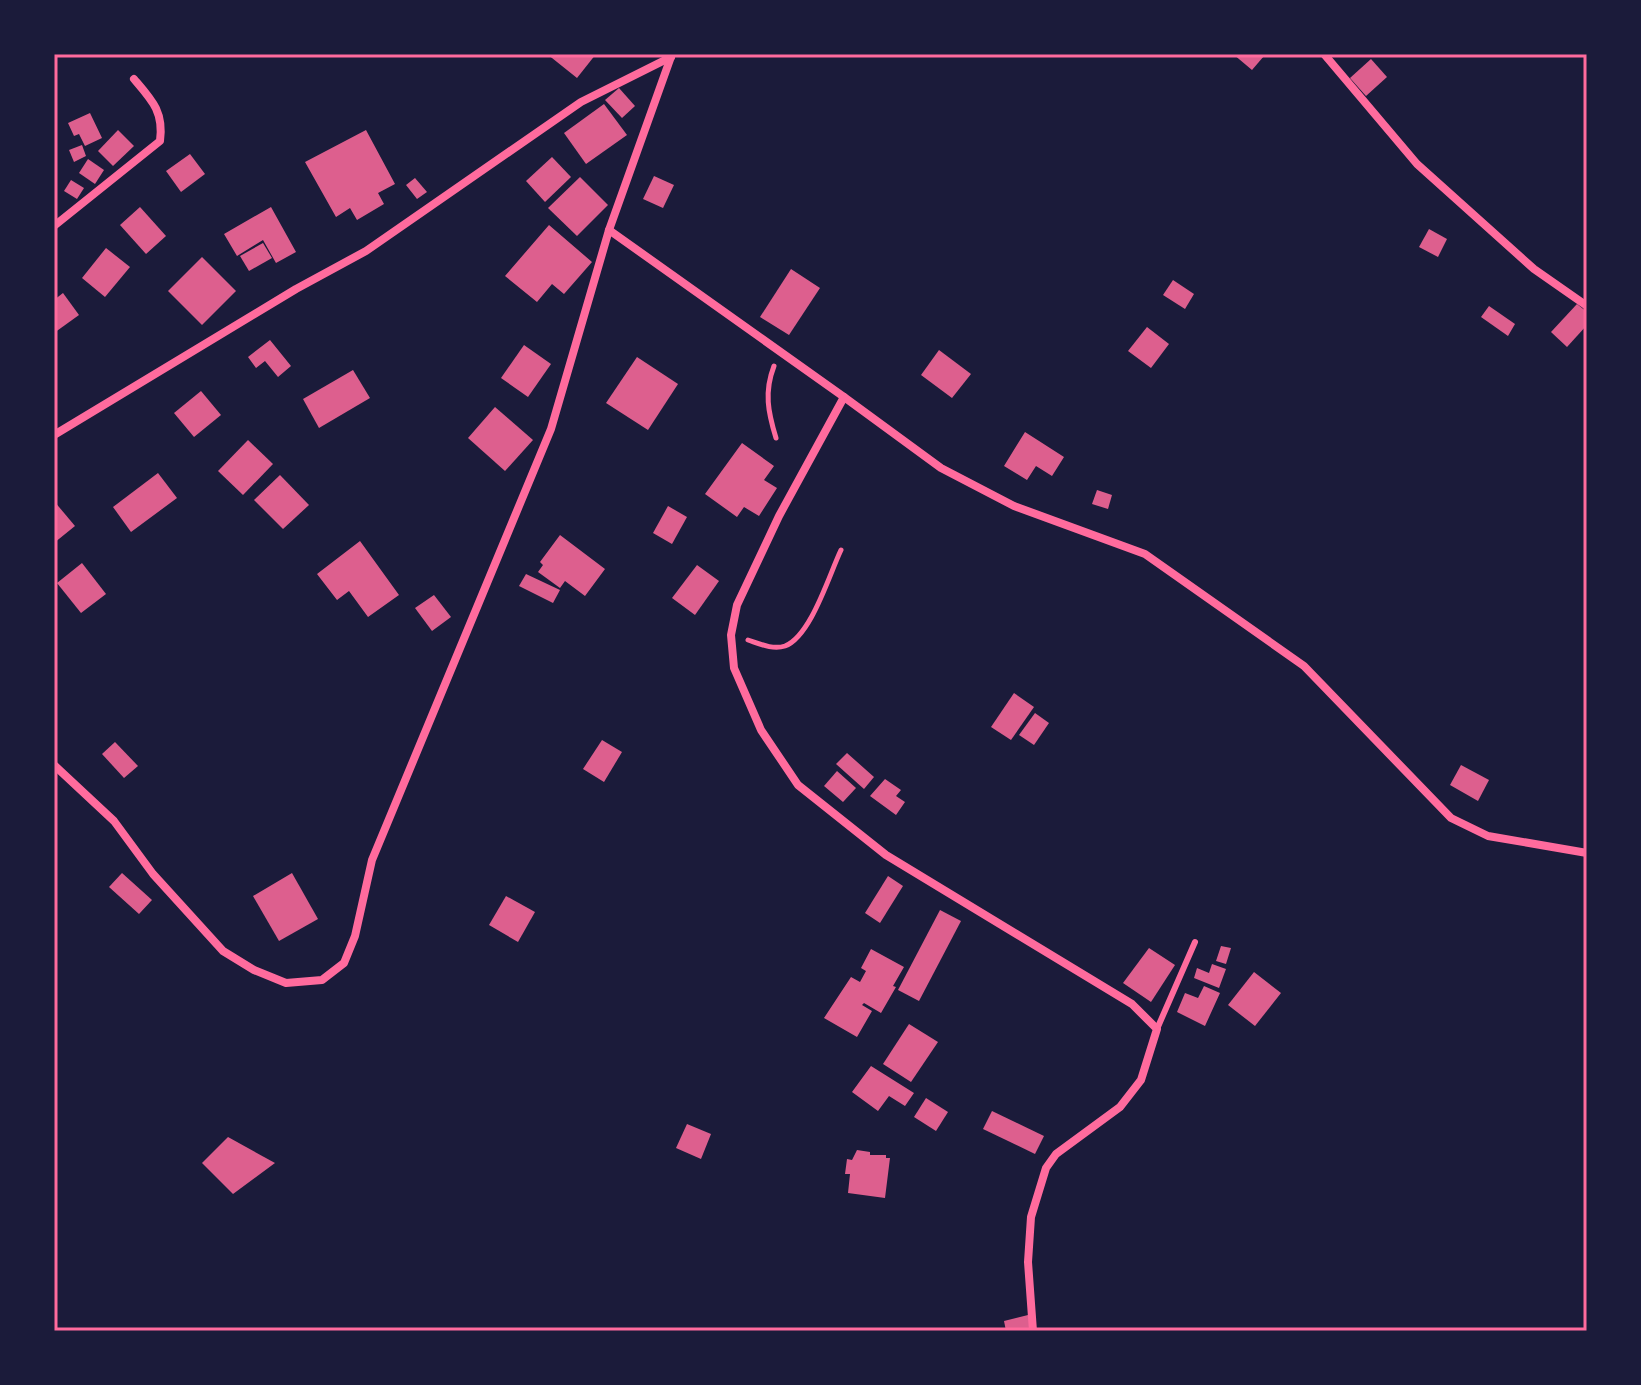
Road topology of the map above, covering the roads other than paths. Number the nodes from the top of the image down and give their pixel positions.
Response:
1 (1324, 54) edge
2 (672, 55) edge
3 (134, 79) dead end
4 (54, 226) edge
5 (609, 230) junction
6 (1587, 306) edge
7 (844, 397) junction
8 (54, 435) edge
9 (54, 765) edge
10 (1587, 853) edge
11 (1195, 942) dead end
12 (1157, 1029) junction
13 (1033, 1331) edge

1 - 6 street
2 - 5 street
2 - 8 street
3 - 4 street
5 - 7 street
5 - 9 street
7 - 10 street
7 - 12 street
11 - 12 lane
12 - 13 street

